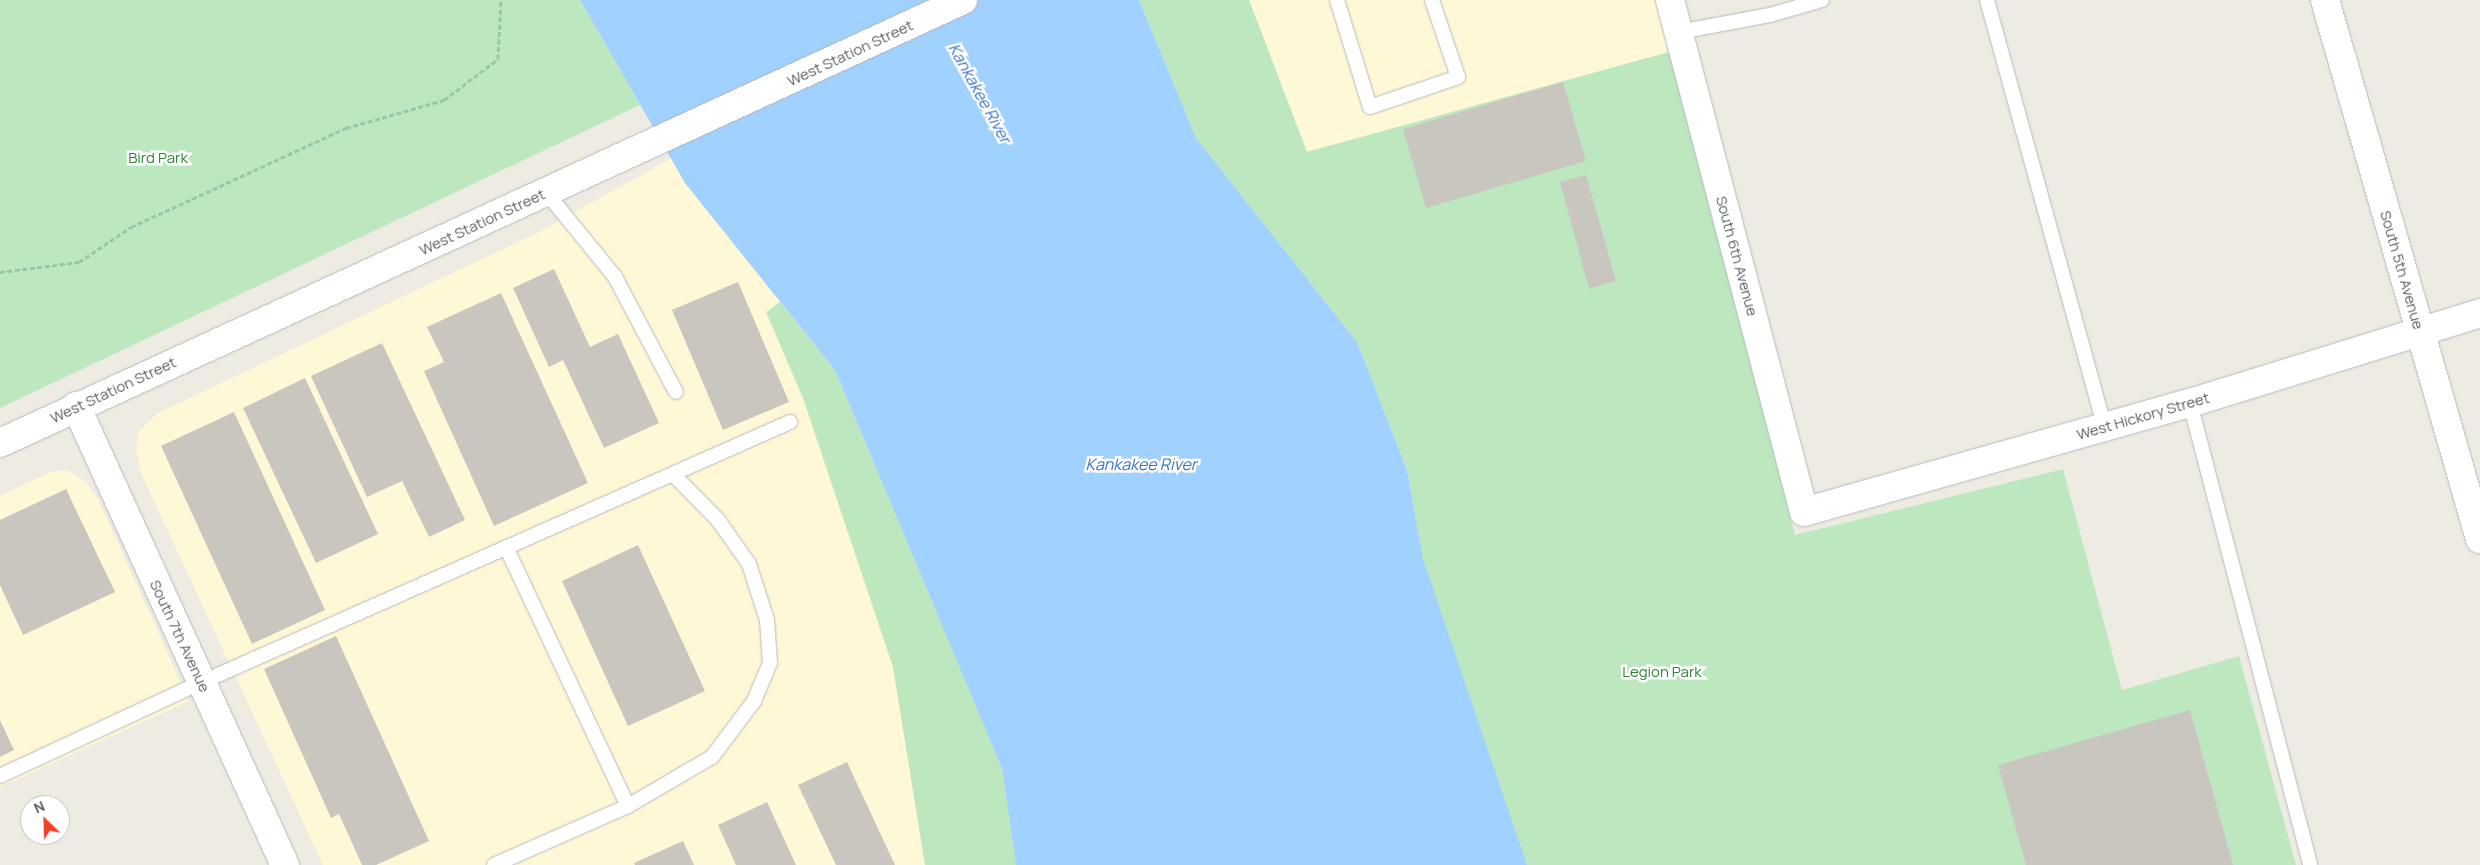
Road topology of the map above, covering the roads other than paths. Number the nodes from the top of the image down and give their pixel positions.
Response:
1 (963, 0) edge
2 (1337, 0) edge
3 (1432, 0) edge
4 (1670, 0) edge
5 (1822, 0) edge
6 (1987, 0) edge
7 (2325, 0) edge
8 (1679, 32) junction
9 (546, 192) junction
10 (2480, 313) edge
11 (2420, 331) junction
12 (676, 392) dead end
13 (2190, 403) junction
14 (76, 406) junction
15 (790, 422) dead end
16 (2105, 427) junction
17 (0, 443) edge
18 (673, 474) junction
19 (1804, 512) joint
20 (2480, 539) edge
21 (506, 547) junction
22 (202, 682) junction
23 (0, 776) edge
24 (628, 806) junction
25 (285, 865) edge
26 (494, 865) edge
27 (2310, 865) edge

1 - 9 street, West Station Street
2 - 3 lane
4 - 8 street, South 6th Avenue
5 - 8 lane
6 - 16 lane
7 - 11 street, South 5th Avenue
8 - 19 street, South 6th Avenue
9 - 12 lane
9 - 14 street, West Station Street
10 - 11 street, West Hickory Street
11 - 13 street, West Hickory Street
11 - 20 street, South 5th Avenue
13 - 16 street, West Hickory Street
13 - 27 lane
14 - 17 street, West Station Street
14 - 22 street, South 7th Avenue
15 - 18 lane
16 - 19 street, West Hickory Street
18 - 21 lane
18 - 24 lane
21 - 22 lane
21 - 24 lane
22 - 23 lane
22 - 25 street, South 7th Avenue
24 - 26 lane

